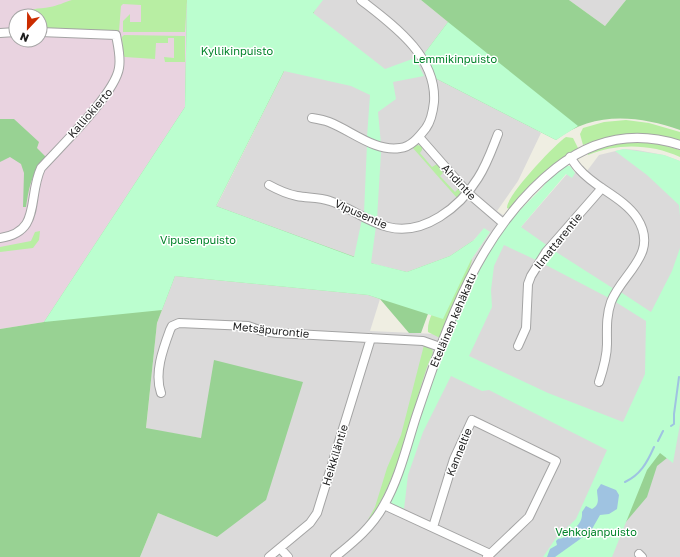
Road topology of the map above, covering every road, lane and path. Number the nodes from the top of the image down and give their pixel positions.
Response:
1 (361, 0) edge
2 (48, 32) edge
3 (312, 118) dead end
4 (498, 134) dead end
5 (419, 137) junction
6 (680, 145) edge
7 (570, 157) junction
8 (269, 186) dead end
9 (602, 188) junction
10 (468, 193) junction
11 (503, 223) junction
12 (0, 238) edge
13 (370, 338) junction
14 (518, 346) dead end
15 (440, 347) junction
16 (599, 382) dead end
17 (161, 393) dead end
18 (384, 505) junction
19 (433, 527) junction
20 (280, 548) junction
21 (488, 556) edge
22 (269, 557) edge
23 (288, 557) edge
24 (335, 557) edge

1 - 5 street
2 - 12 street, Kalliokierto
3 - 5 street
4 - 10 street, Vipusentie
5 - 10 street, Ahdintie
6 - 7 street, Eteläinen kehäkatu
7 - 9 street
7 - 11 street, Eteläinen kehäkatu
8 - 10 street, Vipusentie
9 - 14 street, Ilmattarentie
9 - 16 street
10 - 11 street, Ahdintie
11 - 15 street, Eteläinen kehäkatu
13 - 15 street, Metsäpurontie
13 - 17 street, Metsäpurontie
13 - 20 street, Heikkiläntie
15 - 18 street, Eteläinen kehäkatu
18 - 19 street
18 - 24 street, Eteläinen kehäkatu
19 - 21 street
19 - 21 street, Kanneltie
20 - 22 street, Heikkiläntie
20 - 23 street

